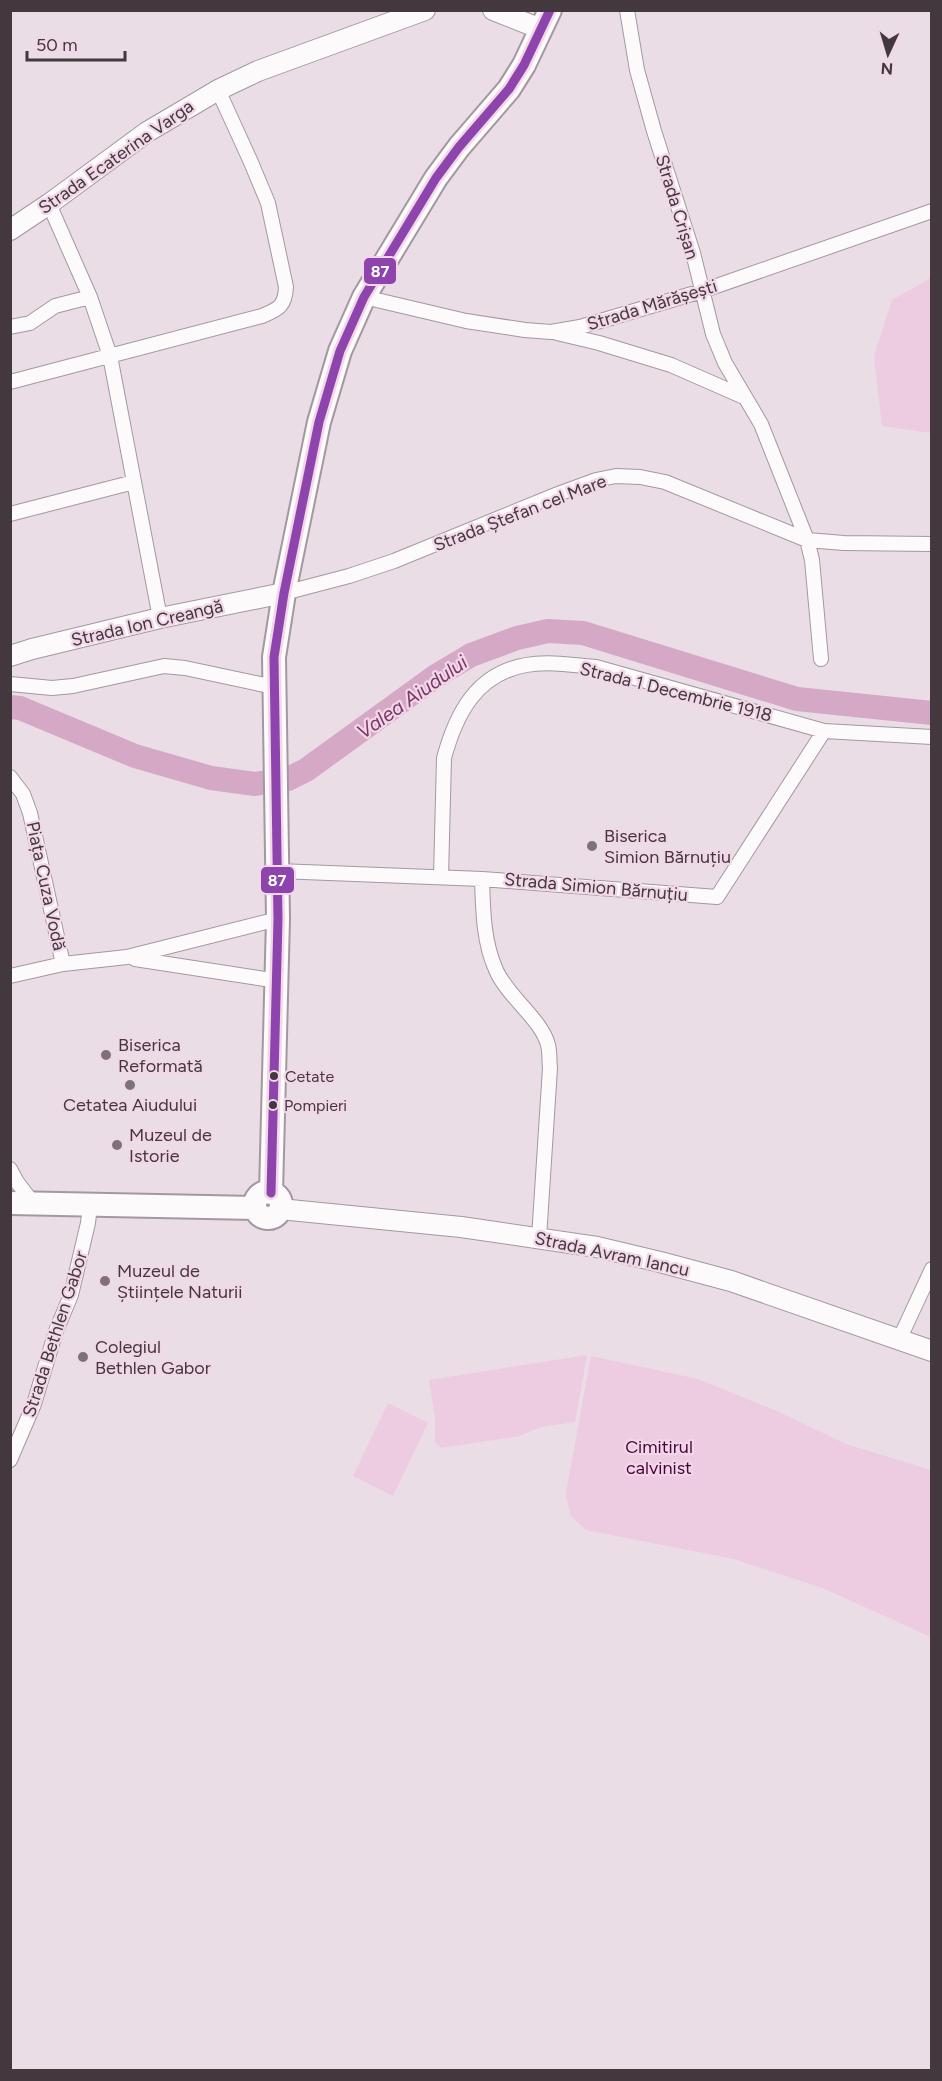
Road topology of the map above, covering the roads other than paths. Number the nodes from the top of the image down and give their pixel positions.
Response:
1 (425, 10) edge
2 (493, 10) edge
3 (627, 10) edge
4 (546, 20) edge
5 (218, 90) junction
6 (49, 204) junction
7 (932, 211) edge
8 (10, 230) edge
9 (702, 291) junction
10 (90, 297) junction
11 (364, 297) junction
12 (10, 327) edge
13 (551, 332) junction
14 (110, 356) junction
15 (10, 382) edge
16 (744, 397) junction
17 (134, 482) junction
18 (10, 514) edge
19 (807, 540) junction
20 (932, 544) edge
21 (284, 593) junction
22 (160, 618) junction
23 (10, 656) edge
24 (821, 659) dead end
25 (10, 684) edge
26 (274, 687) junction
27 (824, 731) junction
28 (932, 737) edge
29 (10, 777) edge
30 (278, 871) junction
31 (441, 877) junction
32 (482, 879) junction
33 (278, 919) junction
34 (127, 957) junction
35 (63, 964) junction
36 (10, 976) edge
37 (278, 981) junction
38 (10, 1169) edge
39 (22, 1203) edge
40 (269, 1203) junction
41 (90, 1205) junction
42 (539, 1238) junction
43 (932, 1269) edge
44 (898, 1340) junction
45 (932, 1351) edge
46 (10, 1460) edge

1 - 5 main road, Strada Ecaterina Varga
2 - 4 main road
3 - 9 street, Strada Crișan
4 - 11 main road
5 - 6 main road, Strada Ecaterina Varga
5 - 14 street
6 - 8 main road, Strada Ecaterina Varga
6 - 10 street
7 - 9 street, Strada Mărășești
9 - 13 street, Strada Mărășești
9 - 16 street, Strada Crișan
10 - 12 street
10 - 14 street
11 - 13 street, Strada Mărășești
11 - 21 main road
13 - 16 street
14 - 15 street
14 - 17 street
16 - 19 street, Strada Crișan
17 - 18 street
17 - 22 street
19 - 20 street, Strada Ștefan cel Mare
19 - 21 street, Strada Ștefan cel Mare
19 - 24 street, Strada Crișan
21 - 22 main road, Strada Ion Creangă
21 - 26 main road
22 - 23 main road, Strada Ion Creangă
25 - 26 street
26 - 30 main road
27 - 28 street, Strada 1 Decembrie 1918
27 - 31 street, Strada 1 Decembrie 1918
27 - 32 street, Strada Simion Bărnuțiu
29 - 35 street, Piața Cuza Vodă
30 - 31 street, Strada Simion Bărnuțiu
30 - 33 main road
31 - 32 street, Strada Simion Bărnuțiu
32 - 42 street
33 - 34 street
33 - 37 main road
34 - 35 street
34 - 37 street
35 - 36 street
37 - 40 main road
38 - 39 street
39 - 41 main road
40 - 41 main road
40 - 42 main road, Strada Avram Iancu
41 - 46 street, Strada Bethlen Gabor
42 - 44 main road, Strada Avram Iancu
43 - 44 street
44 - 45 main road, Strada Avram Iancu

